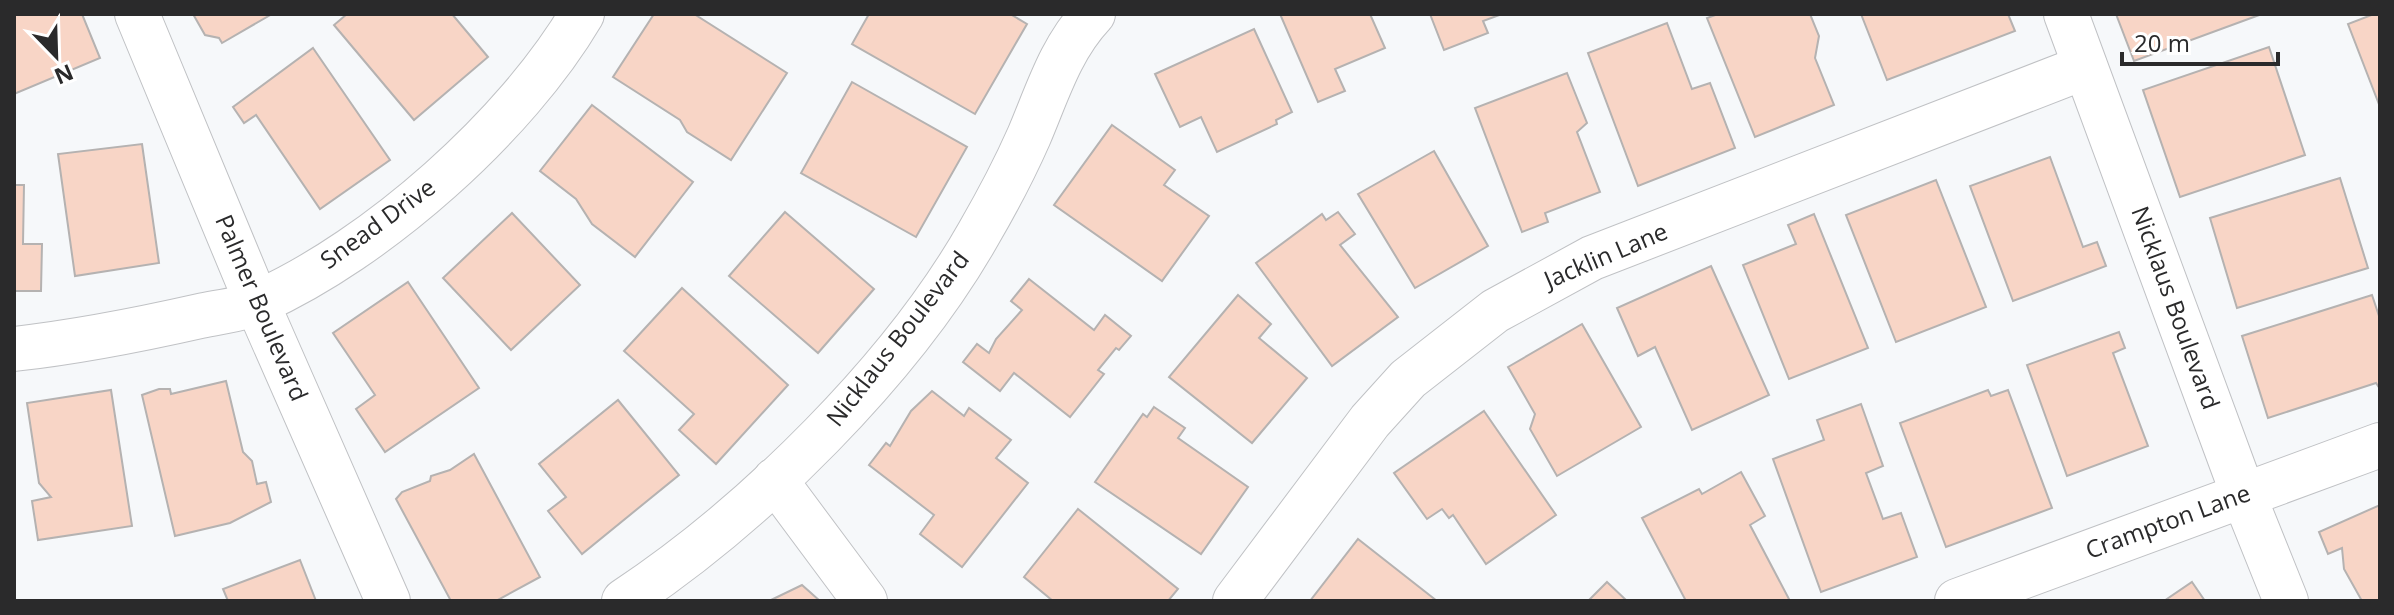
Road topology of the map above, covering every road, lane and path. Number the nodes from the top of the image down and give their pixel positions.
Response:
1 (137, 14) edge
2 (582, 14) edge
3 (1093, 14) edge
4 (2066, 14) edge
5 (2085, 67) junction
6 (257, 303) junction
7 (14, 349) edge
8 (2380, 445) edge
9 (775, 480) junction
10 (2243, 494) junction
11 (388, 601) edge
12 (624, 601) edge
13 (865, 601) edge
14 (1235, 601) edge
15 (1957, 601) edge
16 (2286, 601) edge

1 - 6 street, Palmer Boulevard
2 - 6 street, Snead Drive
3 - 9 street, Nicklaus Boulevard
4 - 5 street, Nicklaus Boulevard
5 - 10 street, Nicklaus Boulevard
5 - 14 street, Jacklin Lane
6 - 7 street, Snead Drive
6 - 11 street, Palmer Boulevard
8 - 10 street, Crampton Lane
9 - 12 street, Nicklaus Boulevard
9 - 13 street
10 - 15 street, Crampton Lane
10 - 16 street, Nicklaus Boulevard

